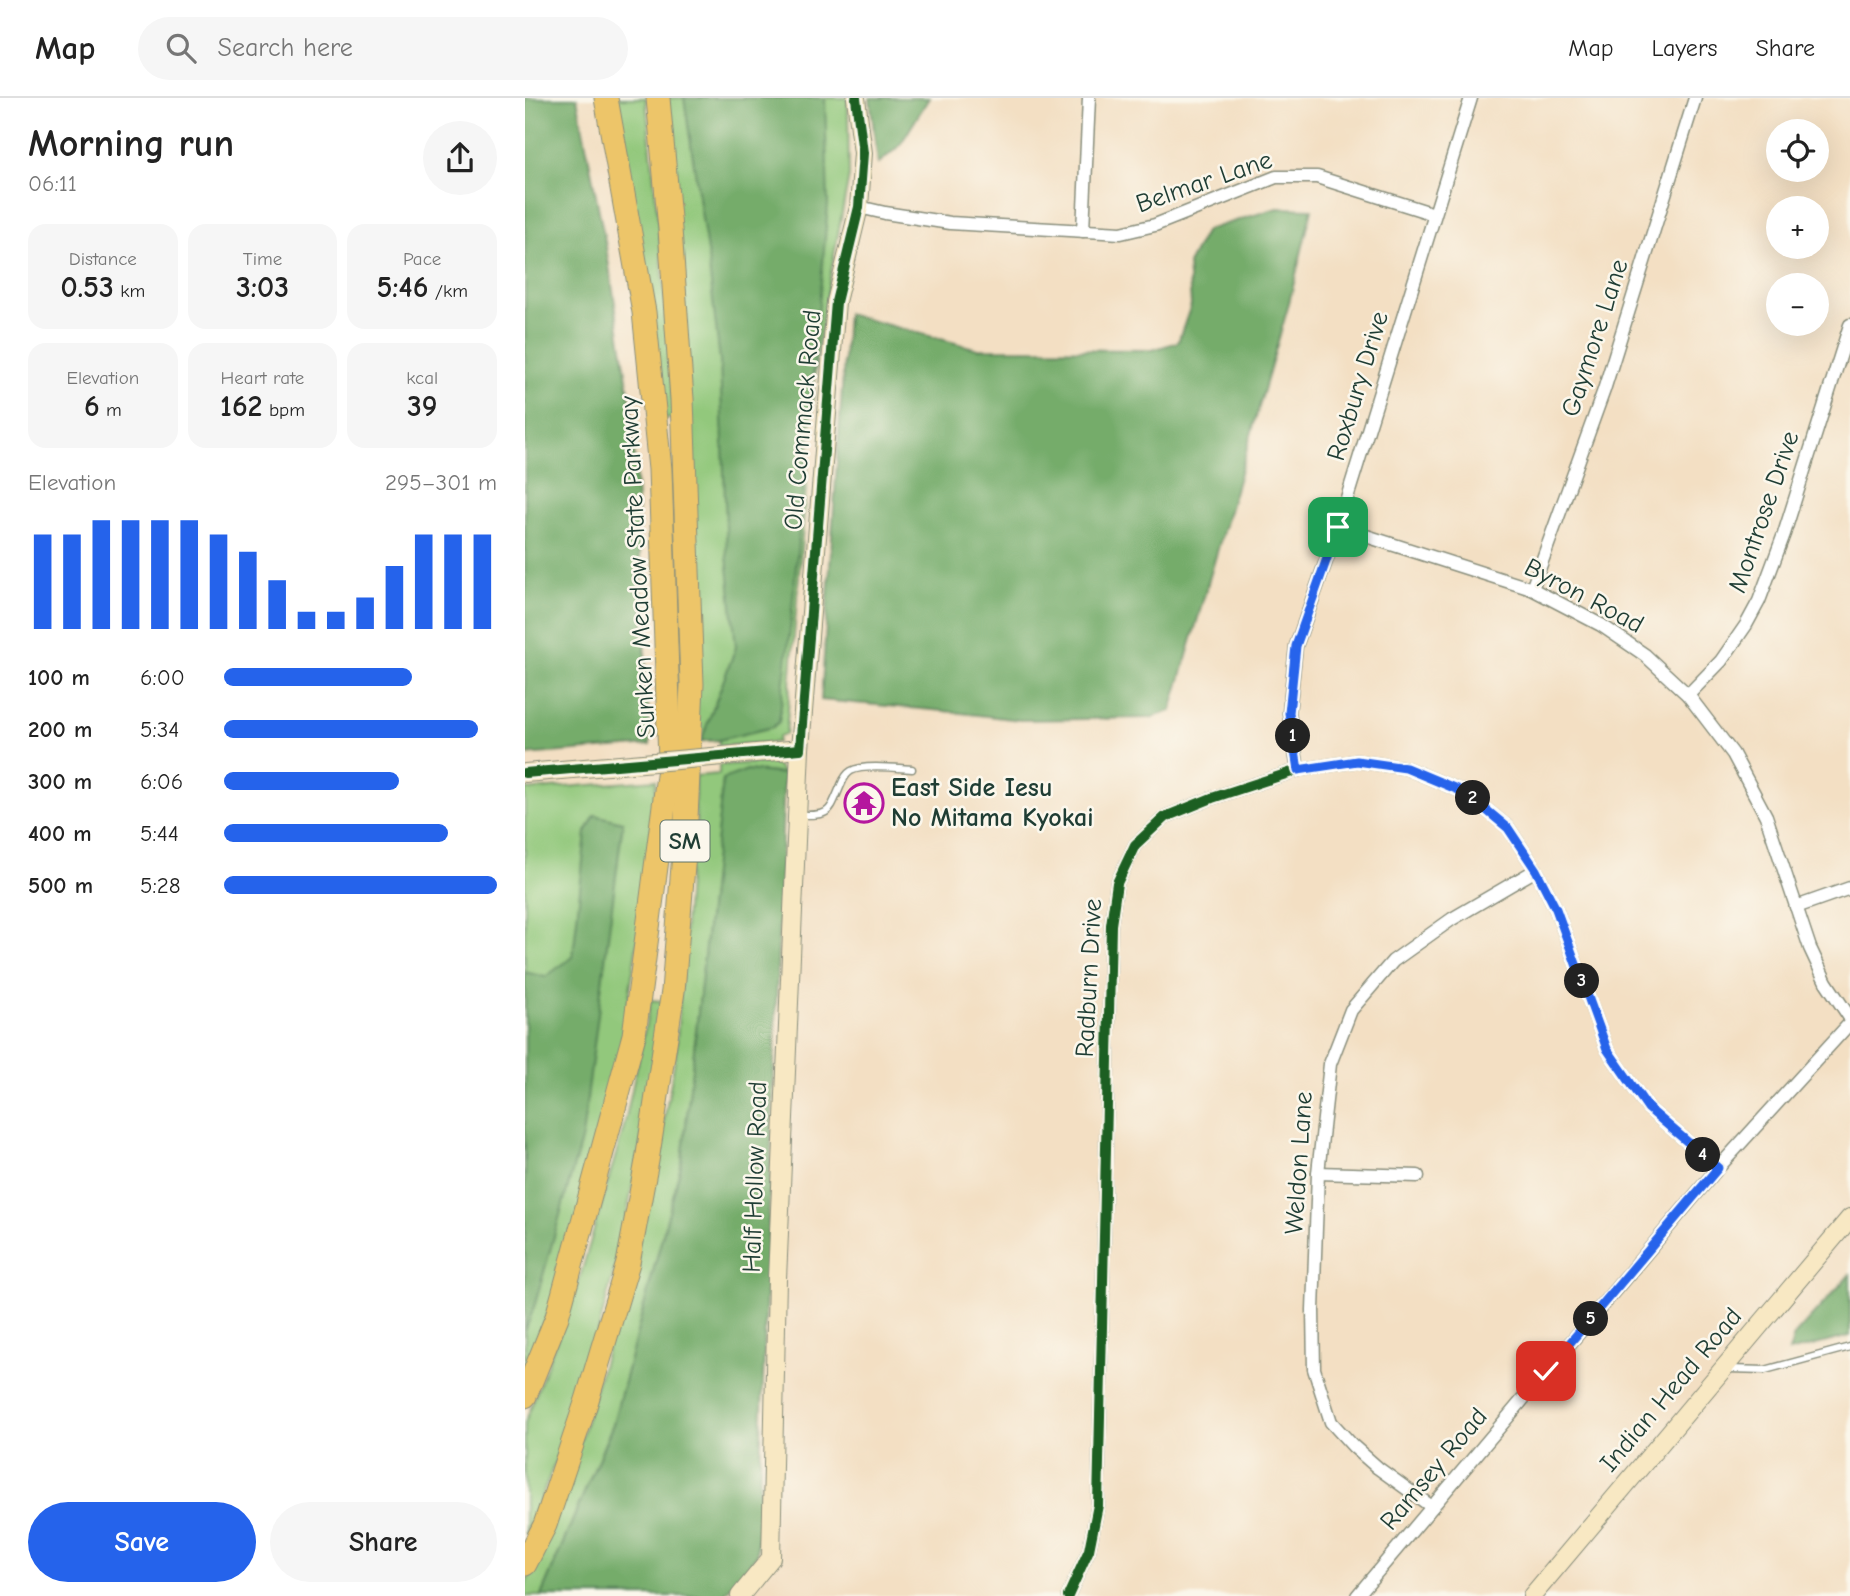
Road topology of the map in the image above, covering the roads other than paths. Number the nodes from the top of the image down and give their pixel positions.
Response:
1 (605, 98) edge
2 (658, 98) edge
3 (856, 98) edge
4 (1089, 98) edge
5 (1471, 98) edge
6 (1695, 98) edge
7 (859, 206) junction
8 (1434, 214) junction
9 (1083, 230) junction
10 (1850, 325) edge
11 (1338, 527) junction
12 (1532, 589) junction
13 (1688, 695) junction
14 (800, 749) junction
15 (912, 769) dead end
16 (1298, 770) junction
17 (525, 773) edge
18 (797, 816) junction
19 (1536, 870) junction
20 (1850, 888) edge
21 (1796, 907) junction
22 (1850, 1018) edge
23 (1850, 1023) edge
24 (1718, 1168) junction
25 (1318, 1173) junction
26 (1418, 1177) dead end
27 (1850, 1218) edge
28 (1850, 1347) edge
29 (1724, 1368) junction
30 (525, 1395) edge
31 (1432, 1507) junction
32 (525, 1564) edge
33 (740, 1596) edge
34 (1068, 1596) edge
35 (1357, 1596) edge
36 (1532, 1596) edge

1 - 30 highway, Sunken Meadow State Parkway / SM
2 - 32 highway, Sunken Meadow State Parkway / SM
3 - 7 street, Old Commack Road
4 - 9 street
5 - 8 street, Roxbury Drive
6 - 12 street, Gaymore Lane
7 - 9 street, Belmar Lane
7 - 14 street, Old Commack Road
8 - 9 street, Belmar Lane
8 - 11 street, Roxbury Drive
10 - 13 street, Montrose Drive
11 - 12 street, Byron Road
11 - 16 street, Roxbury Drive
12 - 13 street, Byron Road
13 - 21 street, Byron Road
14 - 17 street, bridge
14 - 18 street, Half Hollow Road
15 - 18 lane
16 - 19 street, Radburn Drive
16 - 34 street, Radburn Drive
18 - 33 street, Half Hollow Road
19 - 24 street, Radburn Drive
19 - 25 street, Weldon Lane
20 - 21 street
21 - 22 street, Byron Road
23 - 24 street, Ramsey Road
24 - 31 street, Ramsey Road
25 - 26 street
25 - 31 street, Weldon Lane
27 - 29 street, Indian Head Road
28 - 29 lane
29 - 36 street, Indian Head Road
31 - 35 street, Ramsey Road

